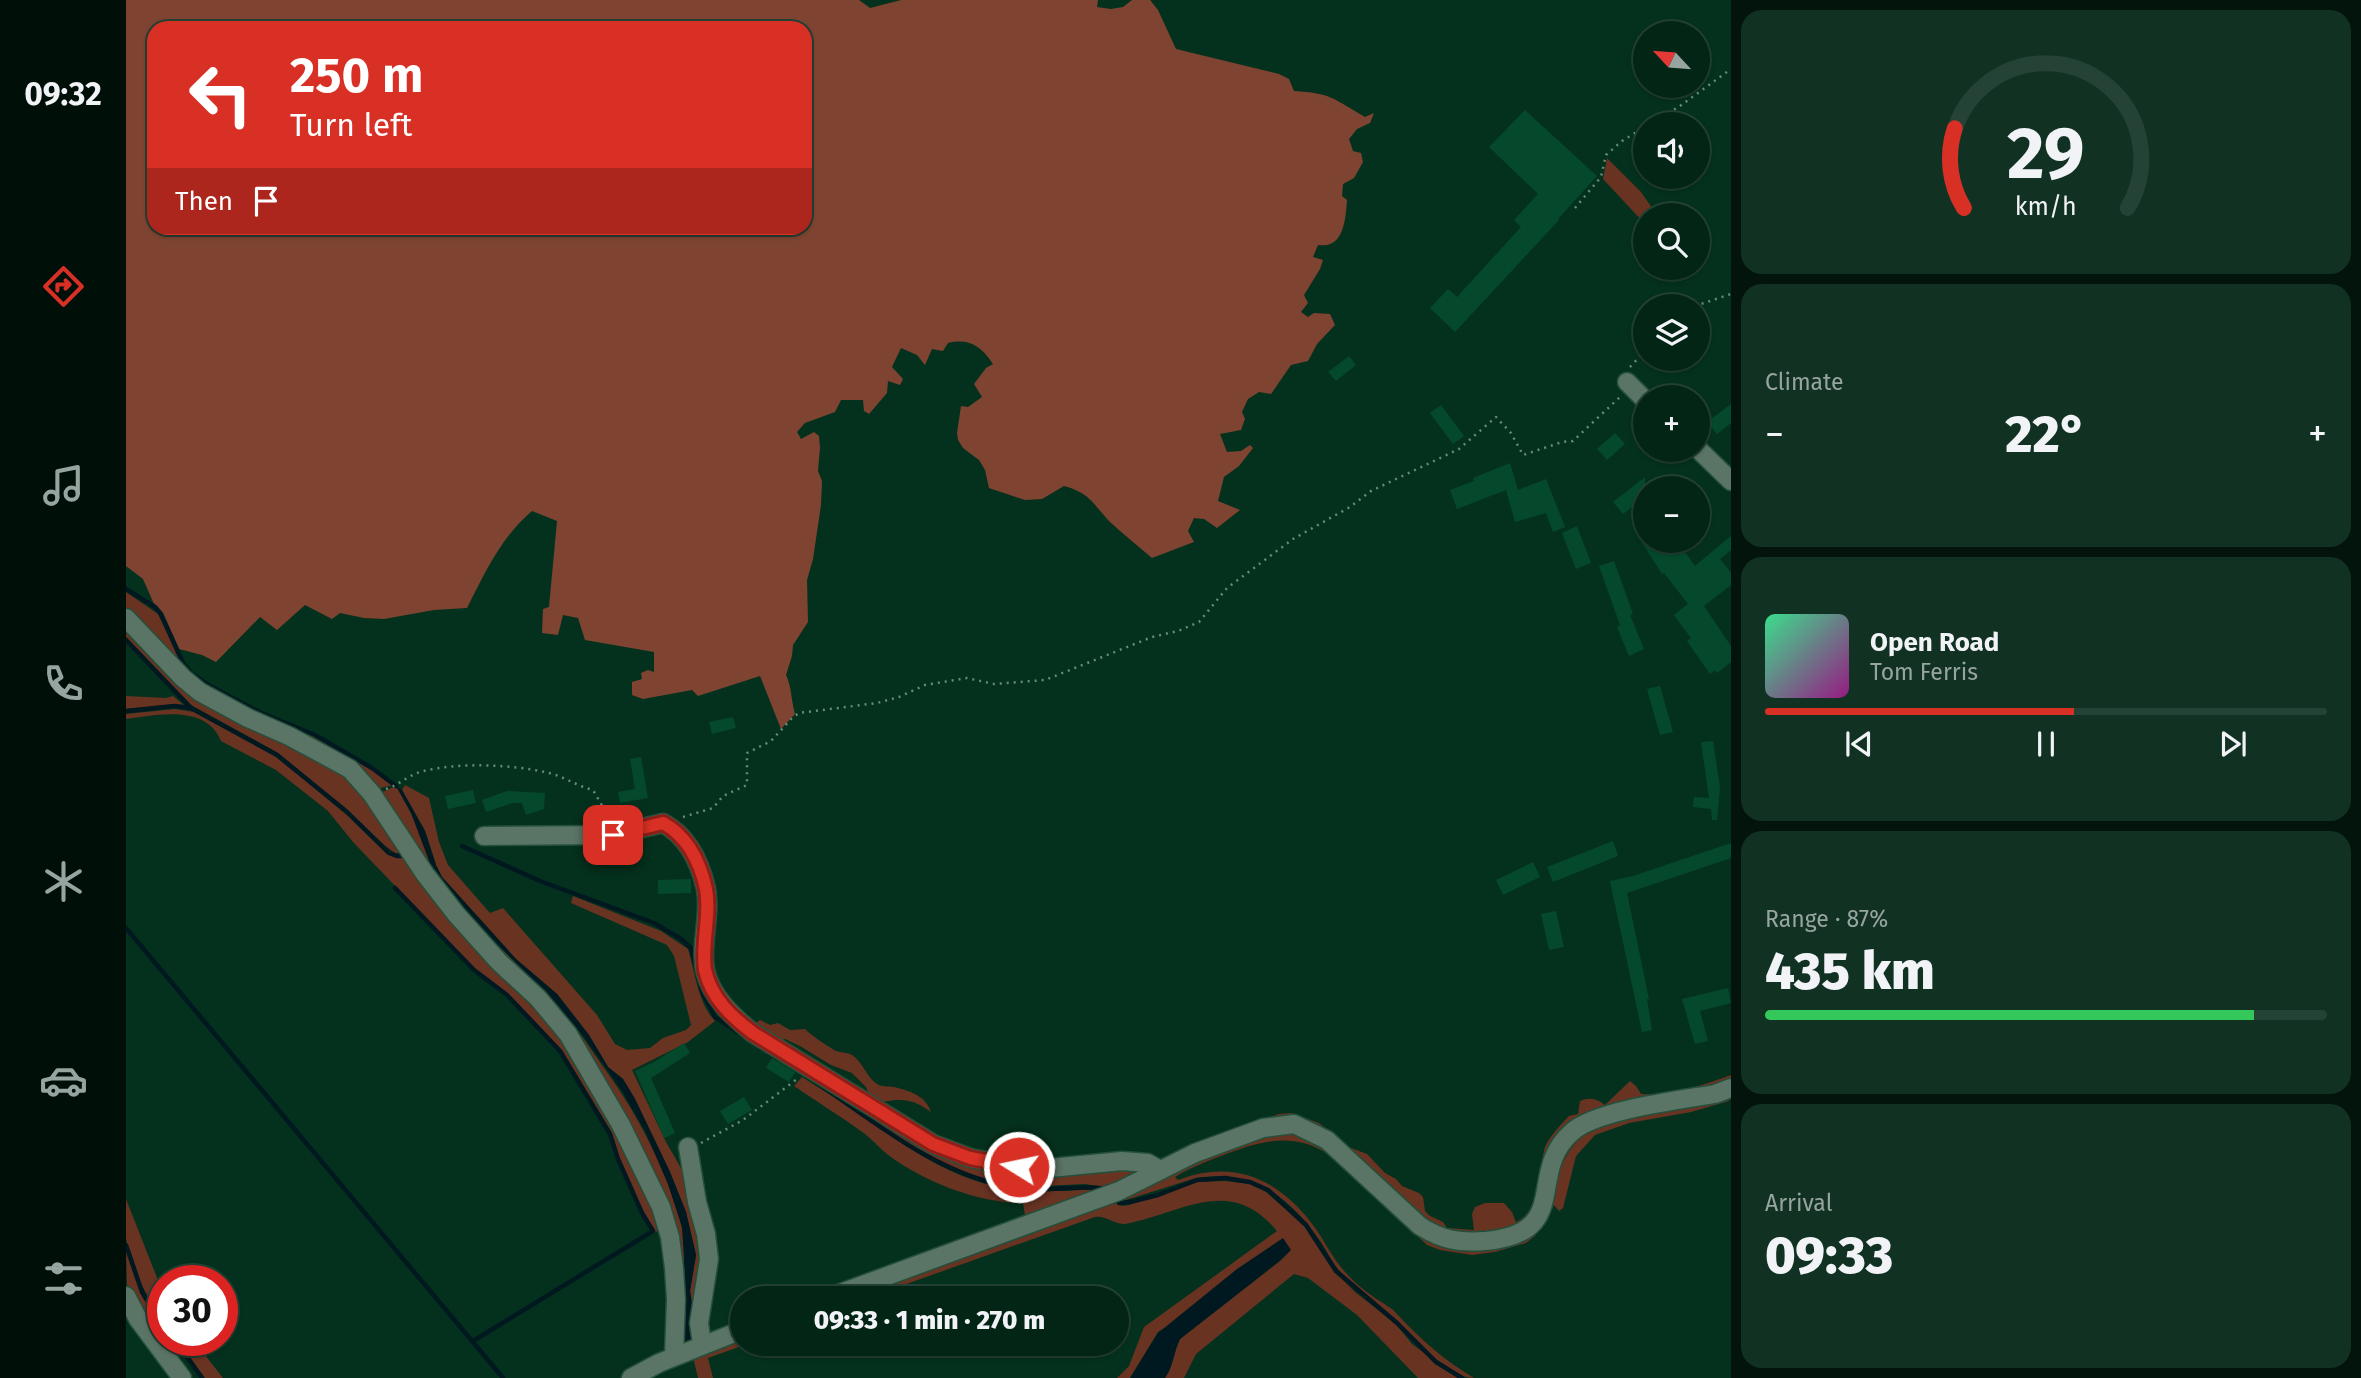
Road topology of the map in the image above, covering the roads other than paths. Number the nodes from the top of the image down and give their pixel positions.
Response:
1 (1629, 384) road end
2 (1633, 388) edge
3 (1710, 461) edge
4 (1731, 481) edge
5 (126, 618) edge
6 (484, 836) dead end
7 (1731, 1088) edge
8 (688, 1147) road end
9 (1160, 1170) junction
10 (860, 1286) edge
11 (126, 1296) edge
12 (730, 1334) edge
13 (702, 1344) junction
14 (674, 1356) junction
15 (182, 1378) edge
16 (631, 1378) edge

1 - 2 street
3 - 4 street
5 - 14 street
6 - 9 street
7 - 9 street
8 - 13 street
9 - 10 street
11 - 15 street
12 - 13 street
13 - 14 street
14 - 16 street

